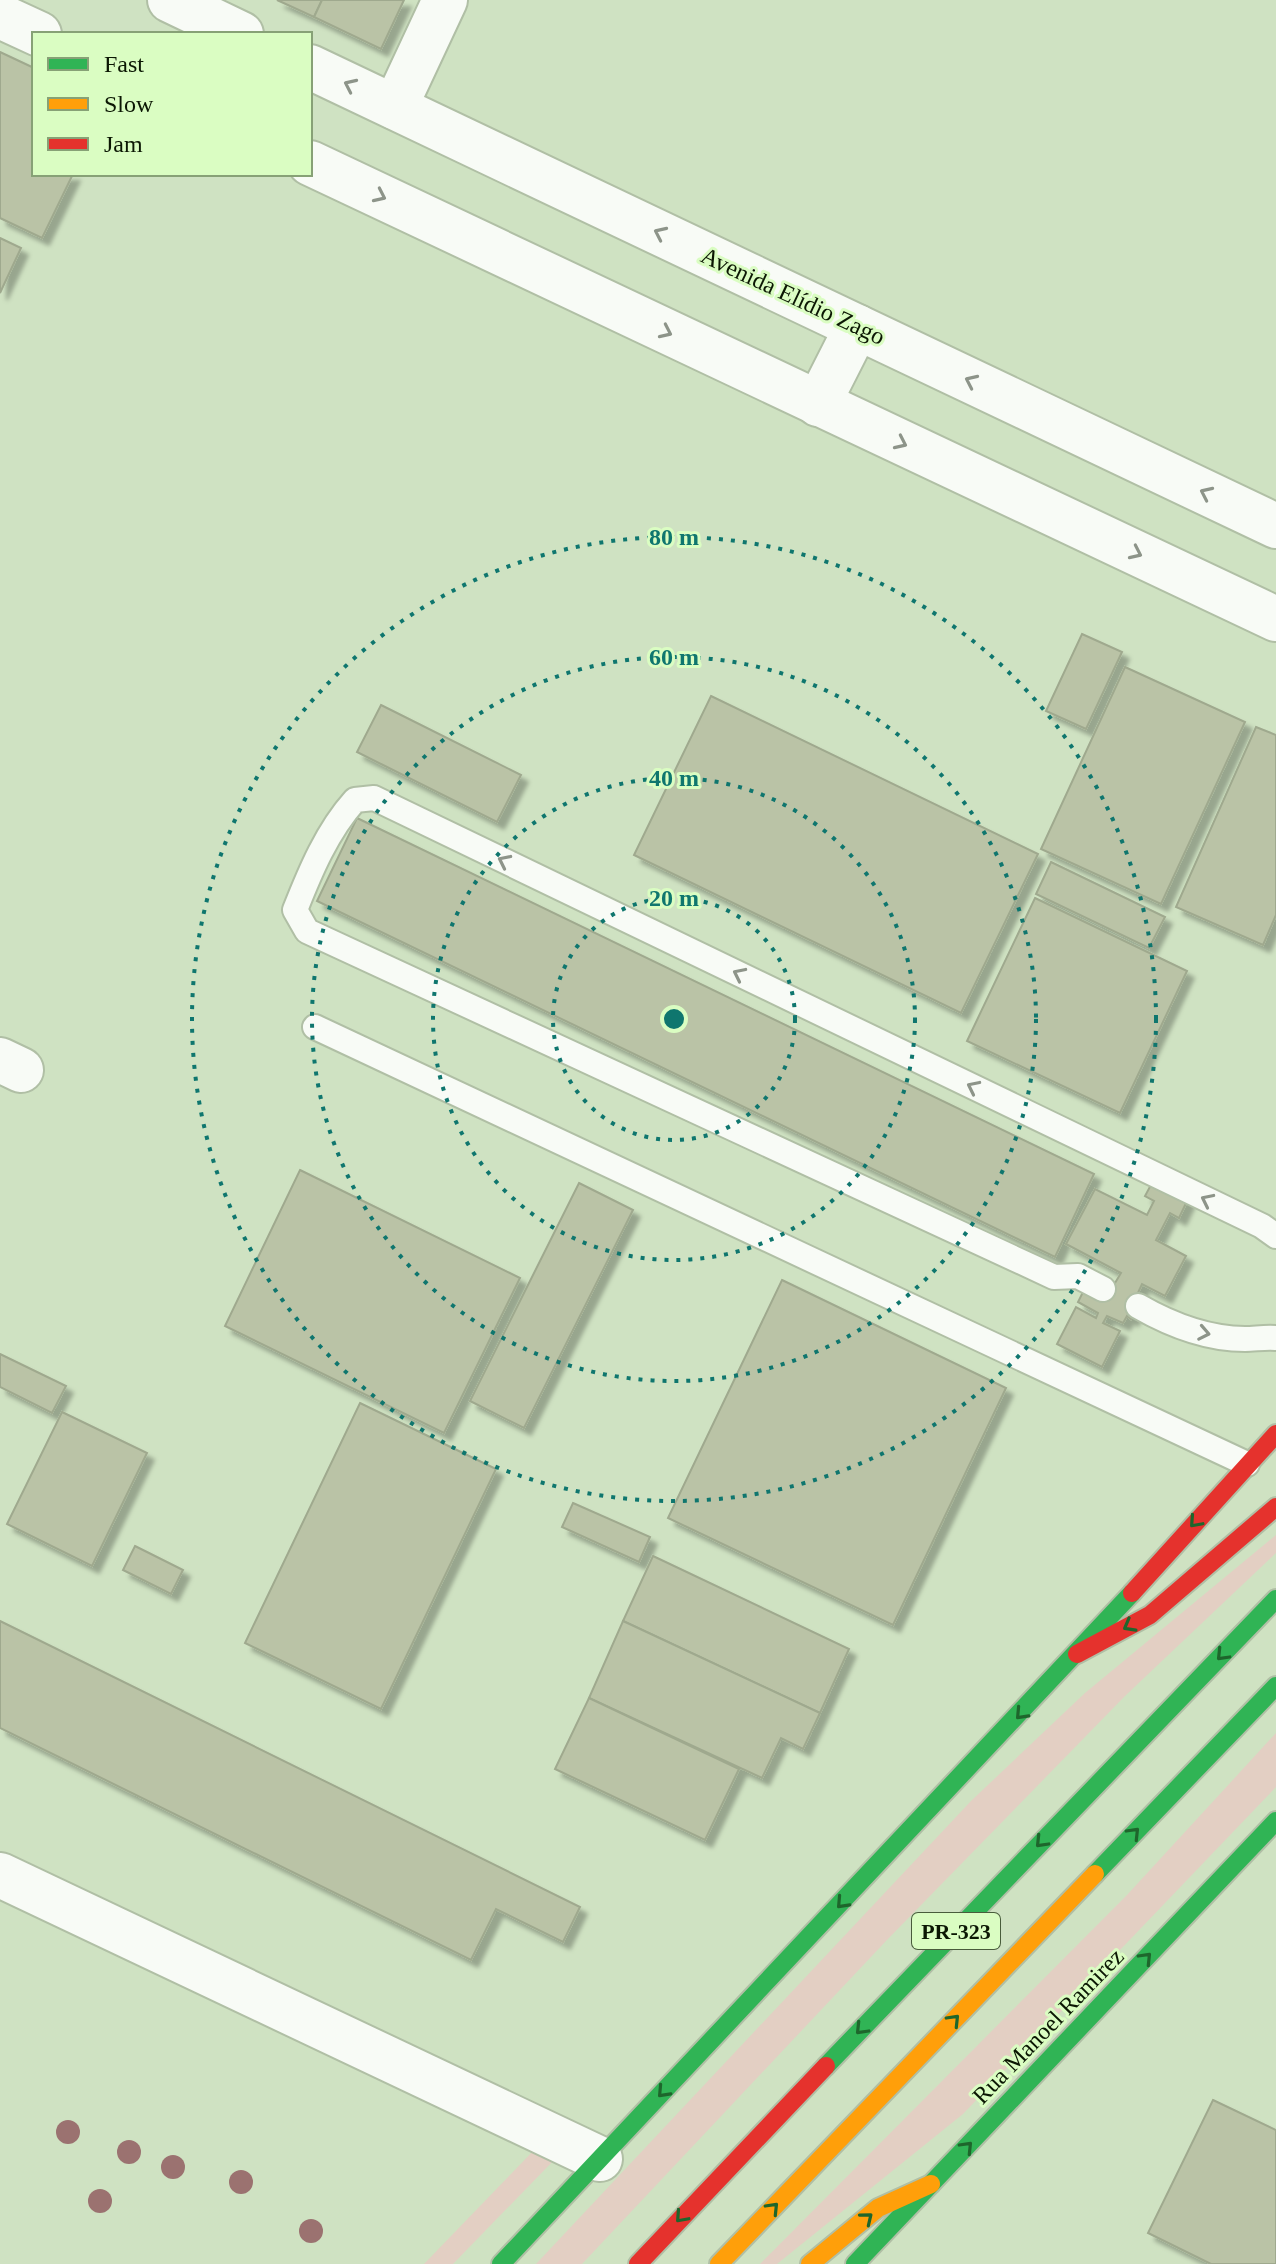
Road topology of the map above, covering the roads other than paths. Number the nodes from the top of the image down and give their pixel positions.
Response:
1 (170, 0) edge
2 (445, 0) edge
3 (0, 16) edge
4 (35, 32) edge
5 (237, 32) edge
6 (312, 68) edge
7 (395, 107) junction
8 (312, 164) edge
9 (857, 327) junction
10 (818, 404) junction
11 (1276, 526) edge
12 (1276, 619) edge
13 (315, 1027) dead end
14 (1276, 1236) edge
15 (1103, 1289) dead end
16 (1138, 1306) dead end
17 (1276, 1338) edge
18 (1276, 1434) edge
19 (1247, 1464) junction
20 (1276, 1507) edge
21 (1276, 1599) edge
22 (1077, 1654) junction
23 (1276, 1686) edge
24 (1276, 1821) edge
25 (0, 1875) edge
26 (600, 2159) junction
27 (931, 2184) junction
28 (501, 2264) edge
29 (638, 2264) edge
30 (719, 2264) edge
31 (810, 2264) edge
32 (855, 2264) edge

1 - 5 street
2 - 7 street
3 - 4 street
7 -> 6 street, Avenida Elídio Zago
9 -> 7 street, Avenida Elídio Zago
8 -> 10 street
9 - 10 street
11 -> 9 street, Avenida Elídio Zago
10 -> 12 street
13 - 19 lane
14 -> 15 lane
16 -> 17 lane
18 - 19 main road
19 -> 22 main road
20 -> 22 main road
21 -> 29 main road, PR-323
22 -> 26 main road
30 -> 23 main road, PR-323
27 -> 24 main road, Rua Manoel Ramirez
25 - 26 street
26 - 28 main road
31 -> 27 main road
27 - 32 main road, Rua Manoel Ramirez

